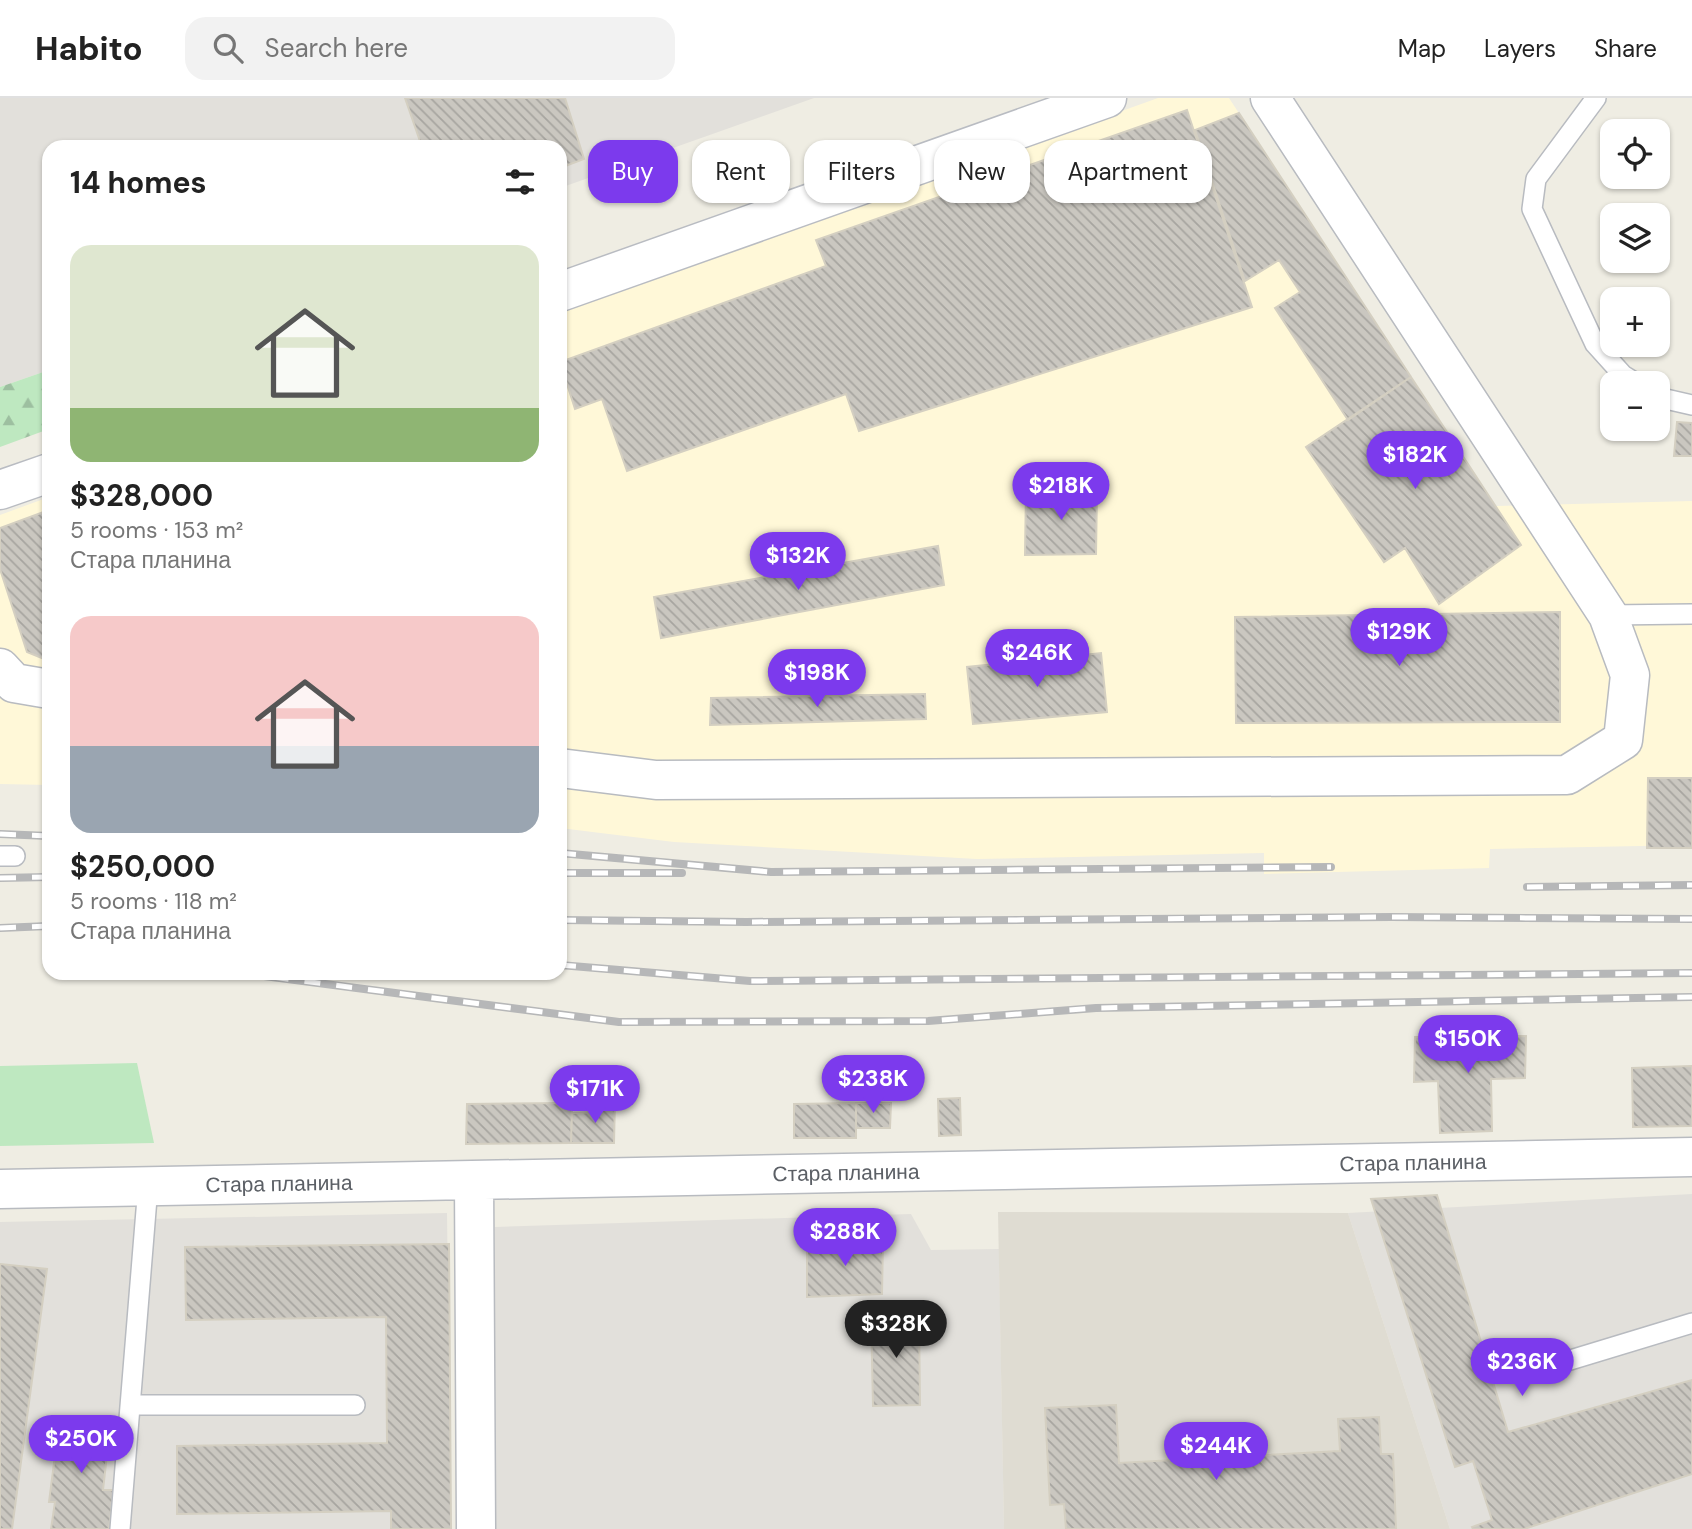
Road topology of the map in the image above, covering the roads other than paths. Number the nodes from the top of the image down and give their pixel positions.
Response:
1 (1107, 98) edge
2 (1269, 98) edge
3 (1596, 98) edge
4 (567, 290) edge
5 (1619, 371) edge
6 (1670, 400) edge
7 (1692, 405) edge
8 (42, 475) edge
9 (0, 490) edge
10 (1692, 614) edge
11 (1608, 615) junction
12 (0, 667) edge
13 (42, 688) edge
14 (567, 769) edge
15 (1692, 1157) edge
16 (474, 1180) junction
17 (148, 1186) junction
18 (0, 1189) edge
19 (1692, 1323) edge
20 (1544, 1368) dead end
21 (131, 1405) junction
22 (355, 1405) dead end
23 (120, 1529) edge
24 (476, 1529) edge

1 - 4 street
2 - 11 street
3 - 5 lane
6 - 7 lane
8 - 9 street
10 - 11 lane
11 - 14 street
12 - 13 street
15 - 16 street, Стара планина
16 - 17 street, Стара планина
16 - 24 street
17 - 18 street, Стара планина
17 - 21 lane
19 - 20 lane
21 - 22 lane
21 - 23 lane

